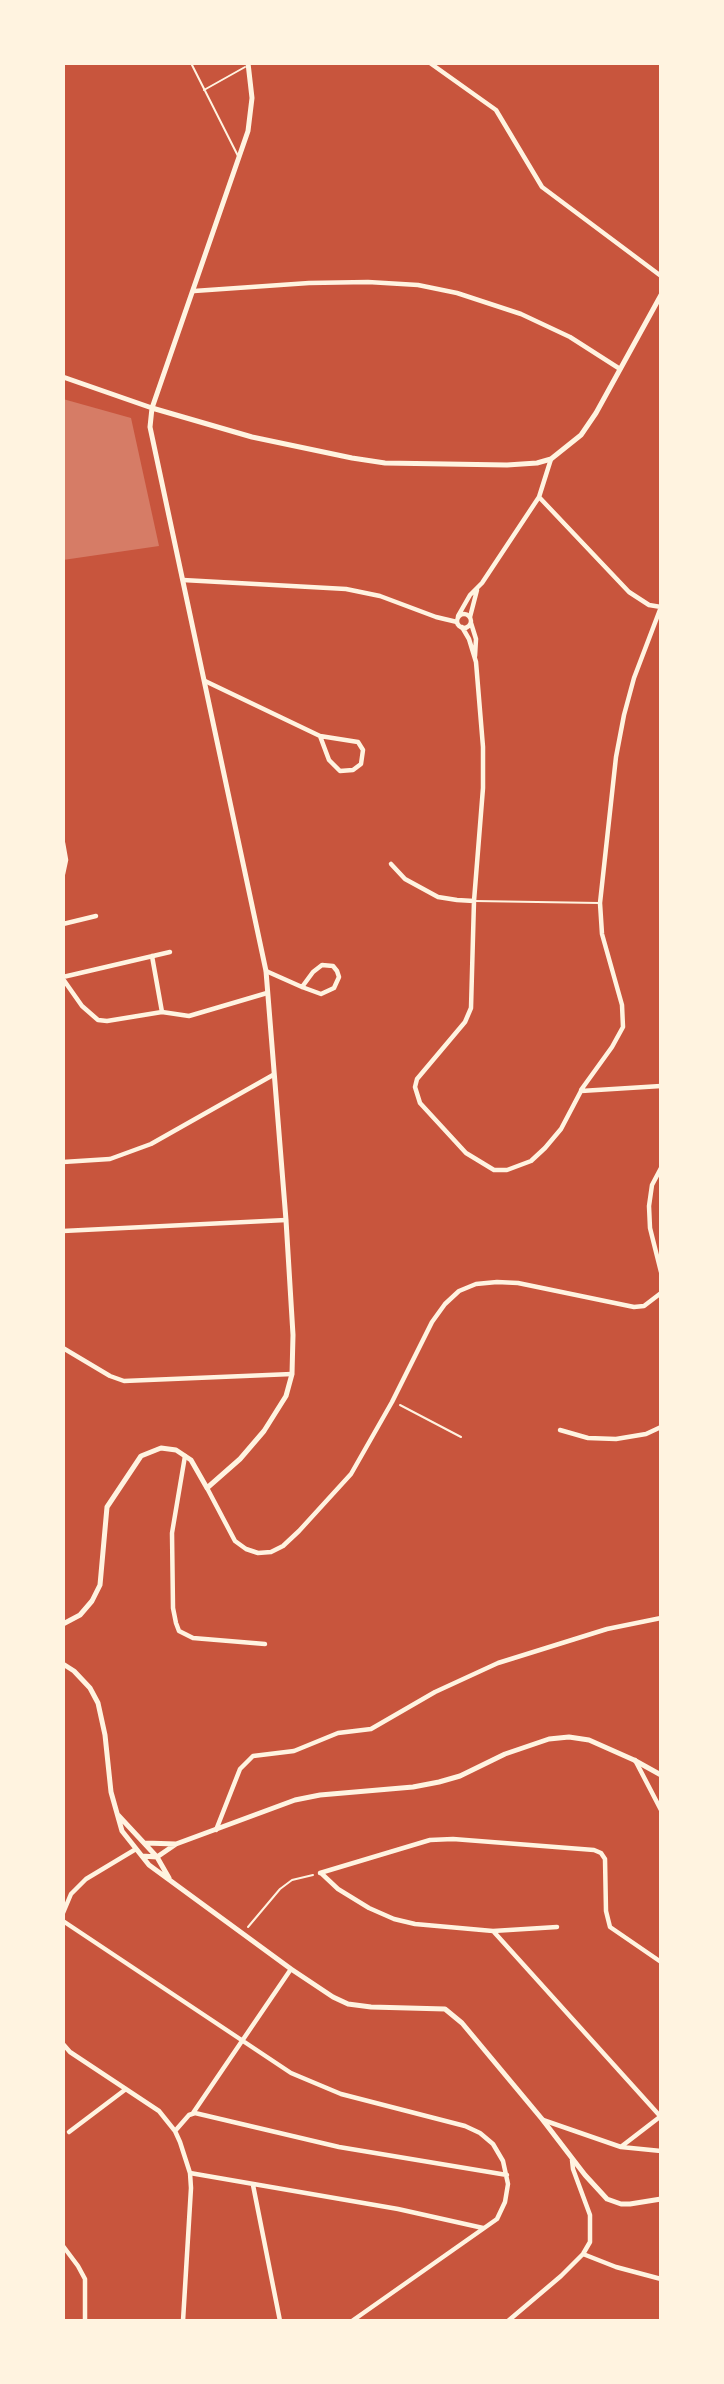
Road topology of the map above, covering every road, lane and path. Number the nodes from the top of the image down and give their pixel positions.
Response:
1 (191, 63) edge
2 (430, 63) edge
3 (248, 64) edge
4 (204, 91) junction
5 (239, 158) junction
6 (661, 275) edge
7 (194, 291) junction
8 (661, 295) edge
9 (620, 369) junction
10 (63, 377) edge
11 (152, 408) junction
12 (551, 459) junction
13 (539, 497) junction
14 (183, 580) junction
15 (477, 589) junction
16 (661, 607) edge
17 (458, 619) junction
18 (470, 620) junction
19 (462, 627) junction
20 (475, 657) junction
21 (205, 681) junction
22 (320, 736) junction
23 (63, 843) edge
24 (391, 863) dead end
25 (63, 874) edge
26 (474, 901) junction
27 (600, 903) junction
28 (96, 916) dead end
29 (63, 924) edge
30 (170, 952) dead end
31 (152, 956) junction
32 (266, 971) junction
33 (63, 978) edge
34 (302, 988) junction
35 (267, 993) junction
36 (162, 1013) junction
37 (273, 1075) junction
38 (661, 1086) edge
39 (581, 1091) junction
40 (63, 1162) edge
41 (661, 1168) edge
42 (286, 1220) junction
43 (63, 1231) edge
44 (661, 1272) edge
45 (661, 1293) edge
46 (63, 1348) edge
47 (292, 1374) junction
48 (392, 1402) junction
49 (661, 1427) edge
50 (560, 1430) dead end
51 (461, 1437) dead end
52 (186, 1455) junction
53 (207, 1488) junction
54 (661, 1618) edge
55 (63, 1624) edge
56 (265, 1644) dead end
57 (63, 1664) edge
58 (634, 1760) junction
59 (661, 1775) edge
60 (661, 1810) edge
61 (118, 1815) junction
62 (216, 1830) junction
63 (144, 1843) junction
64 (176, 1844) junction
65 (136, 1849) junction
66 (142, 1856) junction
67 (157, 1857) junction
68 (320, 1873) junction
69 (169, 1878) junction
70 (63, 1913) edge
71 (63, 1921) edge
72 (557, 1927) dead end
73 (493, 1931) junction
74 (242, 1934) junction
75 (661, 1962) edge
76 (291, 1969) junction
77 (242, 2040) junction
78 (63, 2044) edge
79 (126, 2089) junction
80 (193, 2113) junction
81 (661, 2116) edge
82 (542, 2119) junction
83 (174, 2131) junction
84 (69, 2132) dead end
85 (621, 2147) junction
86 (661, 2151) edge
87 (572, 2159) junction
88 (190, 2173) junction
89 (507, 2175) junction
90 (253, 2185) junction
91 (661, 2199) edge
92 (484, 2228) junction
93 (63, 2246) edge
94 (583, 2254) junction
95 (661, 2279) edge
96 (85, 2321) edge
97 (183, 2321) edge
98 (280, 2321) edge
99 (352, 2321) edge
100 (508, 2321) edge

1 - 4 lane
2 - 6 street
3 - 4 lane
3 - 5 street
4 - 5 lane
5 - 7 street
7 - 9 street
7 - 11 street
8 - 9 street
9 - 12 street
10 - 11 street
11 - 12 street
11 - 14 street
12 - 13 street
13 - 15 street
13 - 16 street
14 - 17 street
14 - 21 street
15 - 17 street
15 - 18 street
16 - 27 street
17 - 18 street
17 - 19 street
18 - 19 street
18 - 20 street
19 - 20 street
20 - 26 street
21 - 22 street
21 - 32 street
22 - 22 street
23 - 25 street
24 - 26 street
26 - 27 lane
26 - 39 street
27 - 39 street
28 - 29 street
30 - 31 street
31 - 33 street
31 - 36 street
32 - 34 street
32 - 35 street
33 - 36 street
34 - 34 street
35 - 36 street
35 - 37 street
37 - 40 street
37 - 42 street
38 - 39 street
41 - 44 street
42 - 43 street
42 - 47 street
45 - 48 street
46 - 47 street
47 - 53 street
48 - 51 path
48 - 53 street
49 - 50 street
52 - 53 street
52 - 55 street
52 - 56 street
54 - 62 street
57 - 61 street
58 - 59 street
58 - 60 street
58 - 62 street
61 - 63 street
61 - 65 street
62 - 64 street
63 - 64 street
63 - 67 street
64 - 67 street
65 - 66 street
65 - 70 street
66 - 67 street
66 - 69 street
67 - 69 street
68 - 73 street
68 - 74 path
68 - 75 street
69 - 74 street
71 - 77 street
72 - 73 street
73 - 81 street
74 - 76 street
76 - 77 street
76 - 82 street
77 - 80 street
77 - 89 street
78 - 79 street
79 - 83 street
79 - 84 street
80 - 83 street
80 - 89 street
81 - 85 street
82 - 85 street
82 - 87 street
83 - 88 street
85 - 86 street
87 - 91 street
87 - 94 street
88 - 90 street
88 - 97 street
89 - 92 street
90 - 92 street
90 - 98 street
92 - 99 street
93 - 96 street
94 - 95 street
94 - 100 street

